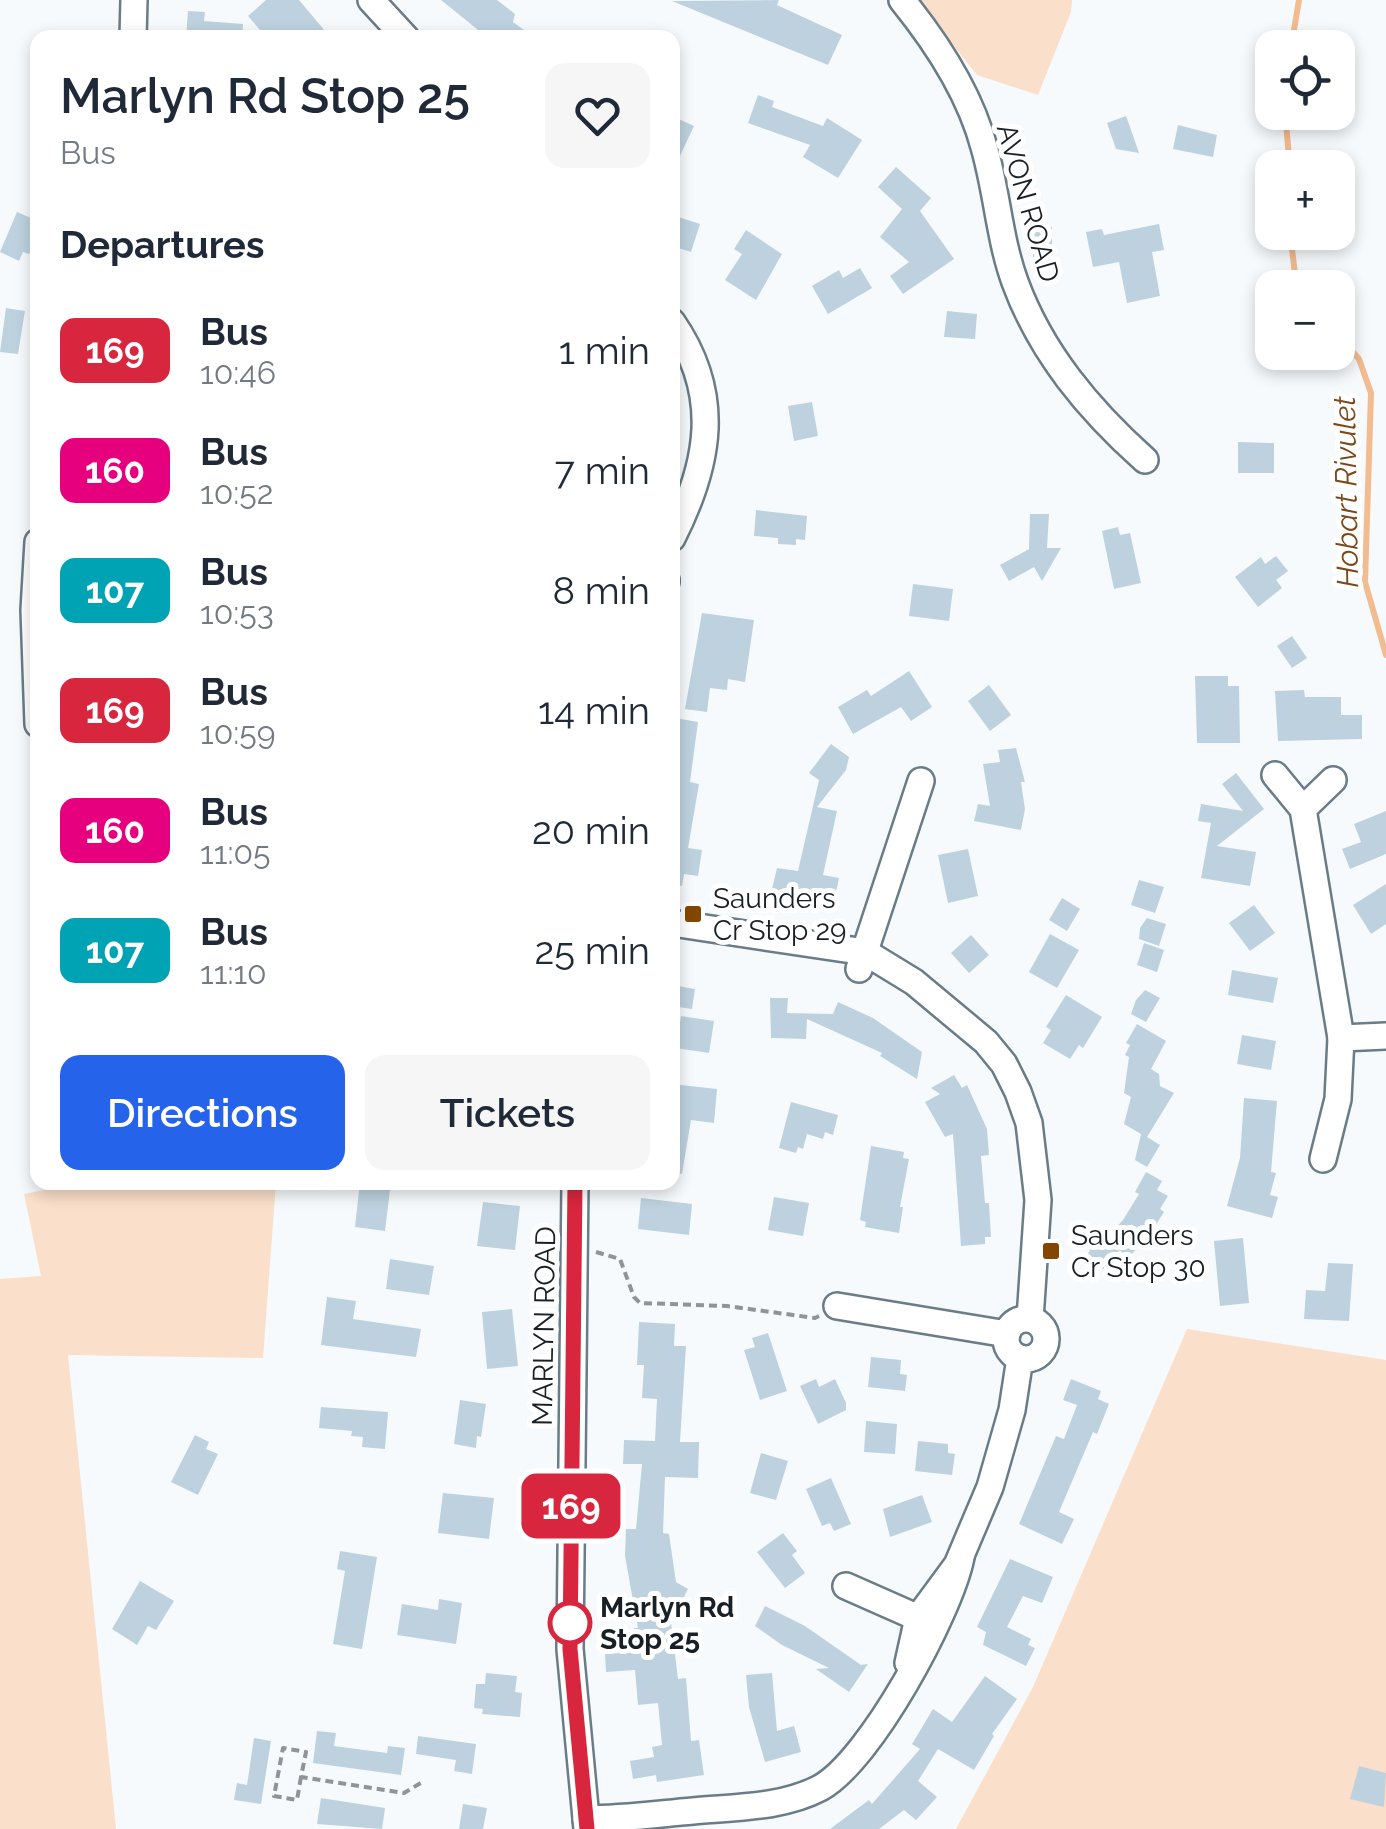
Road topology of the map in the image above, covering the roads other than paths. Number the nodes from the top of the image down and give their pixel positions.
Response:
1 (134, 0) edge
2 (370, 0) edge
3 (902, 0) edge
4 (132, 30) edge
5 (398, 30) edge
6 (680, 334) edge
7 (1145, 460) dead end
8 (680, 518) edge
9 (1275, 775) dead end
10 (1333, 780) dead end
11 (920, 781) dead end
12 (1303, 809) junction
13 (680, 924) edge
14 (862, 960) junction
15 (1386, 1036) edge
16 (1341, 1038) junction
17 (1323, 1159) dead end
18 (575, 1190) edge
19 (836, 1306) road end
20 (1030, 1319) junction
21 (1007, 1334) junction
22 (1020, 1358) junction
23 (846, 1586) dead end
24 (927, 1622) junction
25 (586, 1824) edge

1 - 4 street
2 - 5 street
3 - 7 street, AVON ROAD
6 - 8 street
9 - 12 street
10 - 12 street
11 - 14 street
12 - 16 street
13 - 14 street
14 - 20 street
15 - 16 street
16 - 17 street
18 - 25 street, MARLYN ROAD
19 - 21 street
20 - 21 street
20 - 22 street
21 - 22 street
22 - 24 street
23 - 24 street
24 - 25 street

